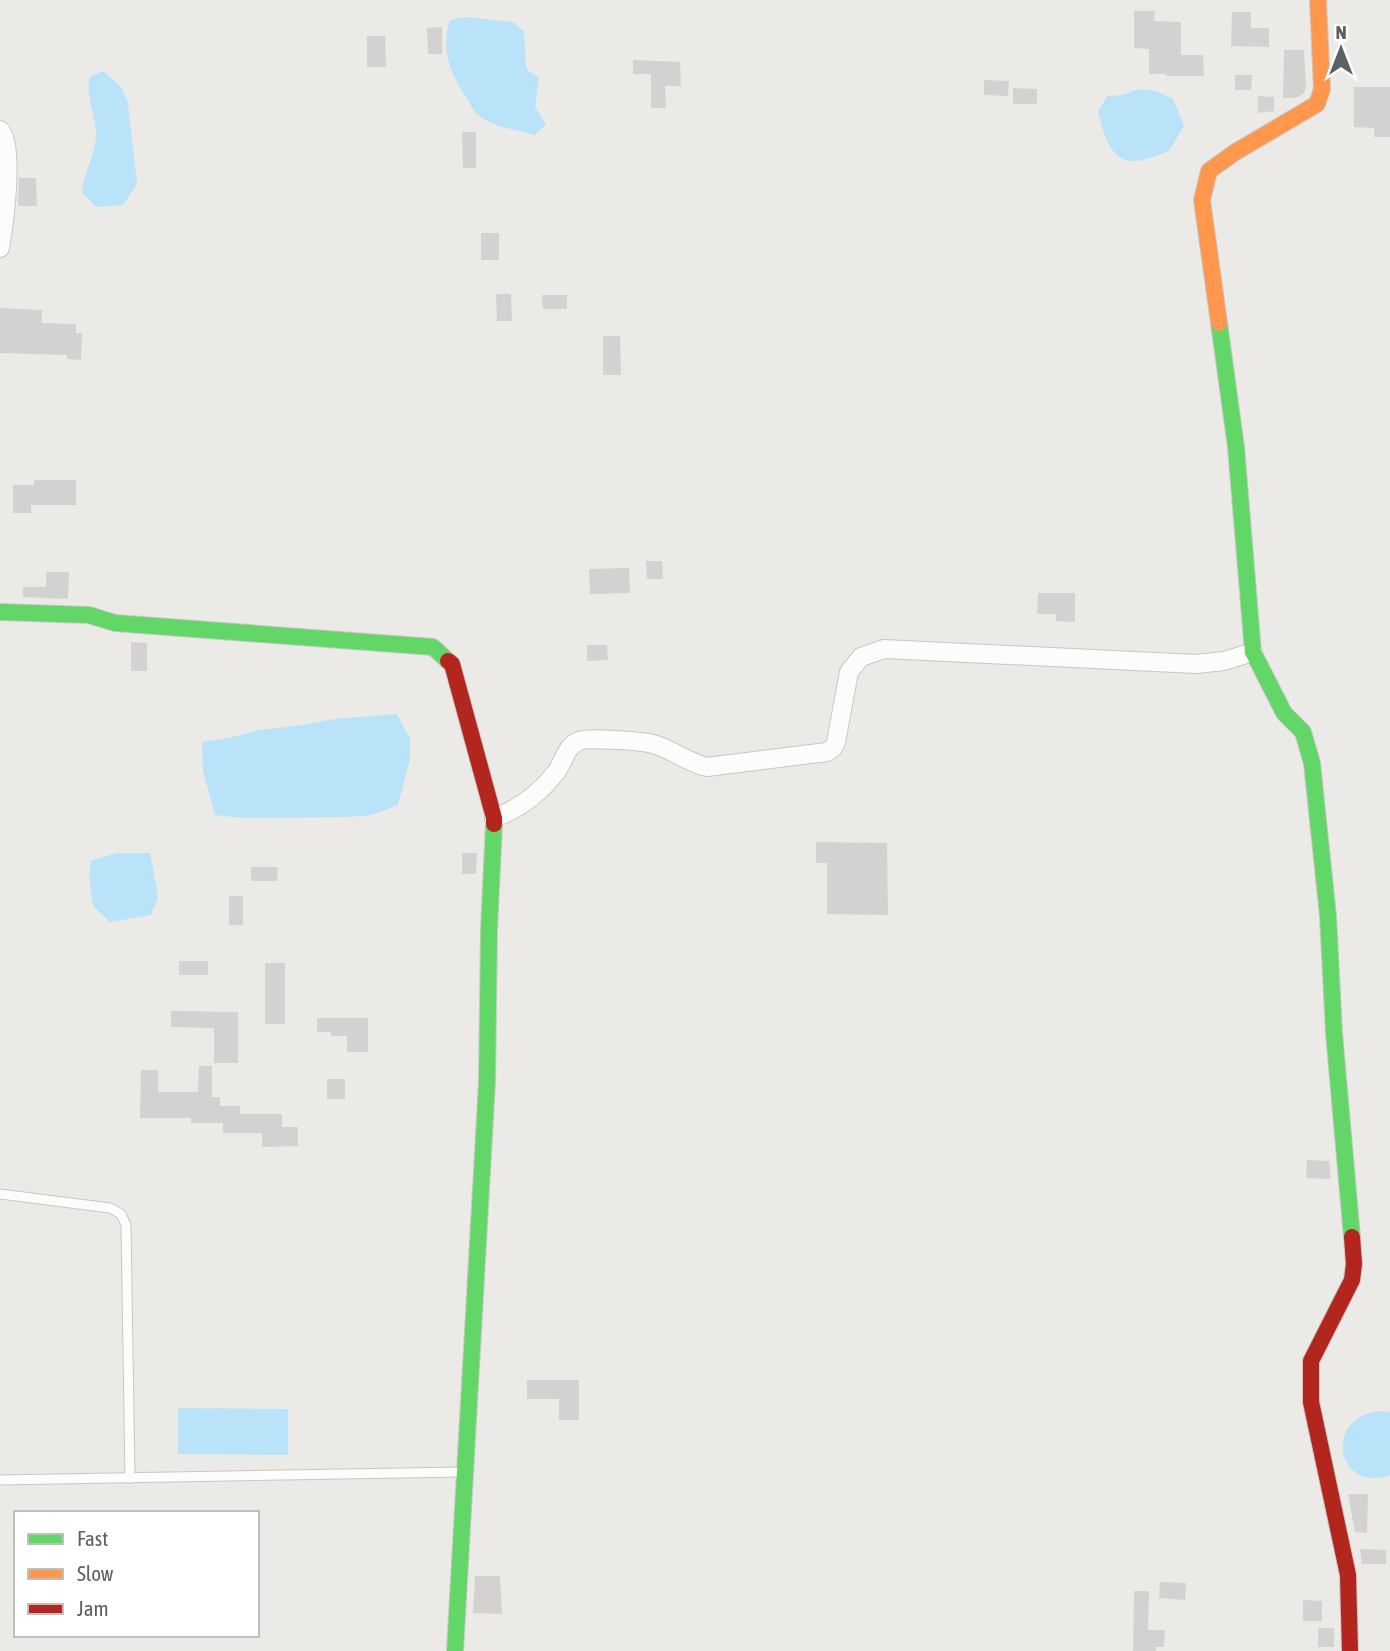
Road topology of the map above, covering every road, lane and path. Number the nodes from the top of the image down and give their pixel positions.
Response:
1 (1318, 0) edge
2 (0, 130) edge
3 (0, 248) edge
4 (0, 611) edge
5 (1253, 652) junction
6 (494, 818) junction
7 (0, 1194) edge
8 (464, 1472) junction
9 (130, 1478) junction
10 (0, 1480) edge
11 (455, 1651) edge
12 (1350, 1651) edge

1 - 5 street
2 - 3 street
4 - 6 street
5 - 6 street
5 - 12 street
6 - 8 street
7 - 9 lane
8 - 9 lane
8 - 11 street
9 - 10 lane

